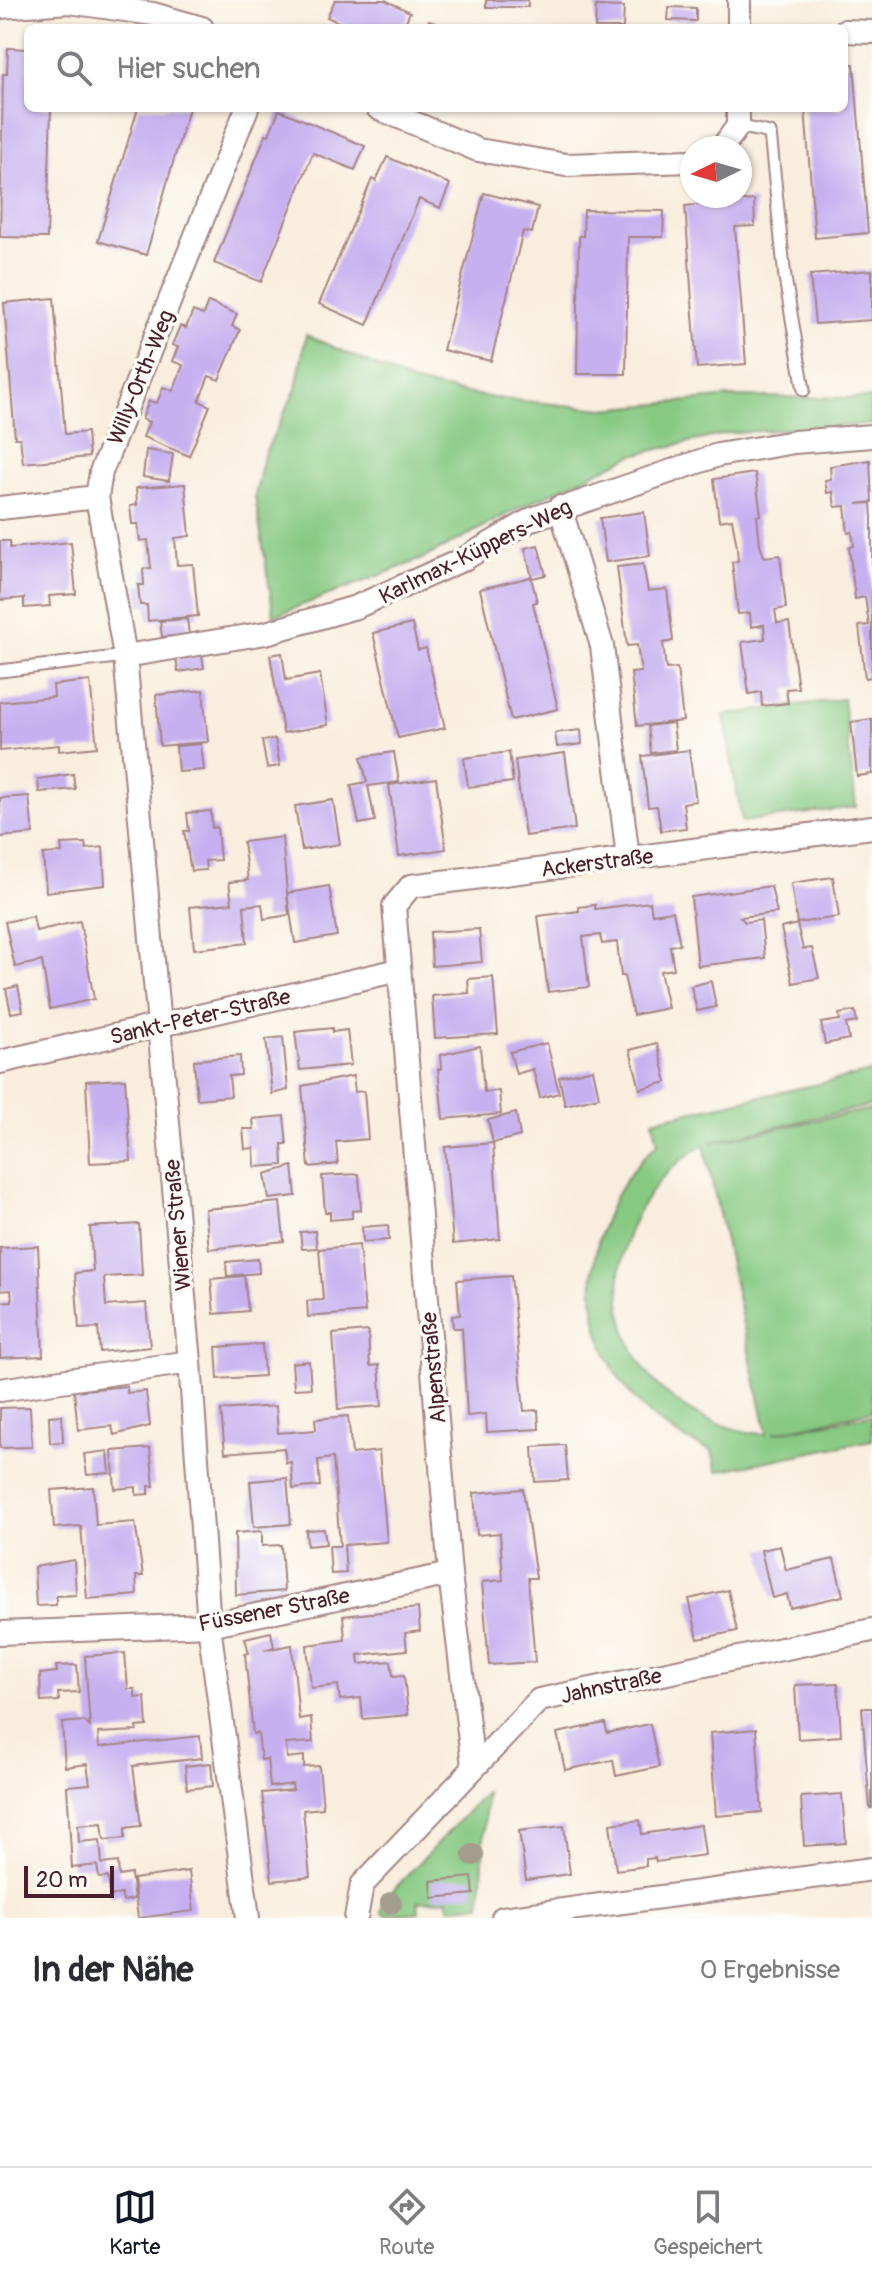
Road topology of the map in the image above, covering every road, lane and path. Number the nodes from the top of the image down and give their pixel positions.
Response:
1 (739, 0) edge
2 (0, 7) edge
3 (188, 24) edge
4 (739, 24) edge
5 (848, 31) edge
6 (872, 32) edge
7 (245, 112) edge
8 (388, 112) edge
9 (738, 117) edge
10 (728, 136) edge
11 (680, 161) edge
12 (804, 390) dead end
13 (872, 436) edge
14 (97, 497) junction
15 (560, 507) junction
16 (0, 508) edge
17 (125, 656) junction
18 (0, 671) edge
19 (872, 827) edge
20 (628, 858) junction
21 (399, 970) junction
22 (159, 1026) junction
23 (0, 1062) edge
24 (190, 1362) junction
25 (0, 1390) edge
26 (450, 1574) junction
27 (209, 1625) junction
28 (872, 1630) edge
29 (0, 1633) edge
30 (473, 1766) junction
31 (872, 1869) edge
32 (248, 1918) edge
33 (356, 1918) edge
34 (503, 1918) edge

1 - 4 street
2 - 3 street
5 - 6 street
7 - 14 street, Willy-Orth-Weg
8 - 11 street
9 - 10 street
9 - 12 lane
13 - 15 street, Karlmax-Küppers-Weg
14 - 16 street
14 - 17 street, Willy-Orth-Weg
15 - 17 street, Karlmax-Küppers-Weg
15 - 20 street
17 - 18 lane
17 - 22 street, Wiener Straße
19 - 20 street, Ackerstraße
20 - 21 street, Ackerstraße
21 - 22 street, Sankt-Peter-Straße
21 - 26 street, Alpenstraße
22 - 23 street, Sankt-Peter-Straße
22 - 24 street, Wiener Straße
24 - 25 street
24 - 27 street, Wiener Straße
26 - 27 street, Füssener Straße
26 - 30 street, Alpenstraße
27 - 29 street, Füssener Straße
27 - 32 street, Wiener Straße
28 - 30 street, Jahnstraße
30 - 33 street, Jahnstraße
31 - 34 street

